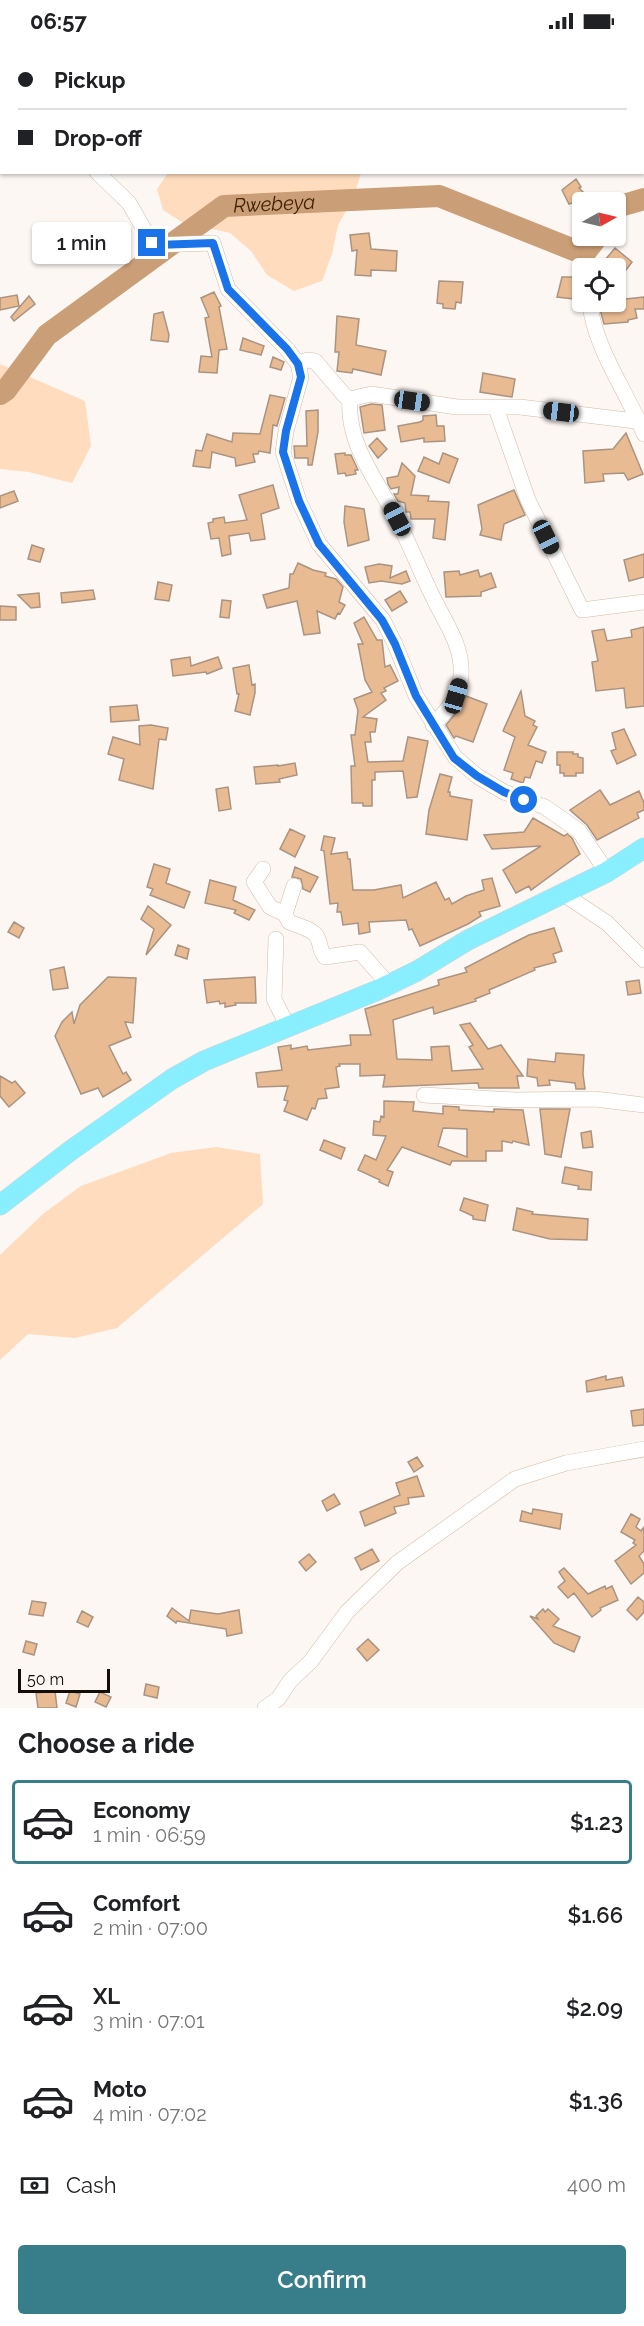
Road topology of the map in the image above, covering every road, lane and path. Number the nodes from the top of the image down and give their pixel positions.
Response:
1 (99, 174) edge
2 (591, 312) dead end
3 (298, 364) junction
4 (350, 399) junction
5 (496, 408) junction
6 (642, 426) edge
7 (644, 602) edge
8 (433, 725) junction
9 (644, 848) edge
10 (263, 869) dead end
11 (607, 872) junction
12 (294, 886) dead end
13 (562, 892) junction
14 (285, 914) junction
15 (276, 939) dead end
16 (644, 960) edge
17 (389, 985) junction
18 (288, 1027) junction
19 (424, 1095) dead end
20 (644, 1105) edge
21 (0, 1205) edge
22 (644, 1449) edge
23 (265, 1708) edge

1 - 3 street
2 - 6 street
3 - 4 street
3 - 8 street
4 - 5 street
4 - 8 street
5 - 6 street
5 - 7 street
8 - 11 street
9 - 11 main road
10 - 14 street
11 - 13 main road
12 - 14 street
13 - 16 street
13 - 17 main road
14 - 17 street
15 - 18 street
17 - 18 main road
18 - 21 main road
19 - 20 street
22 - 23 street

